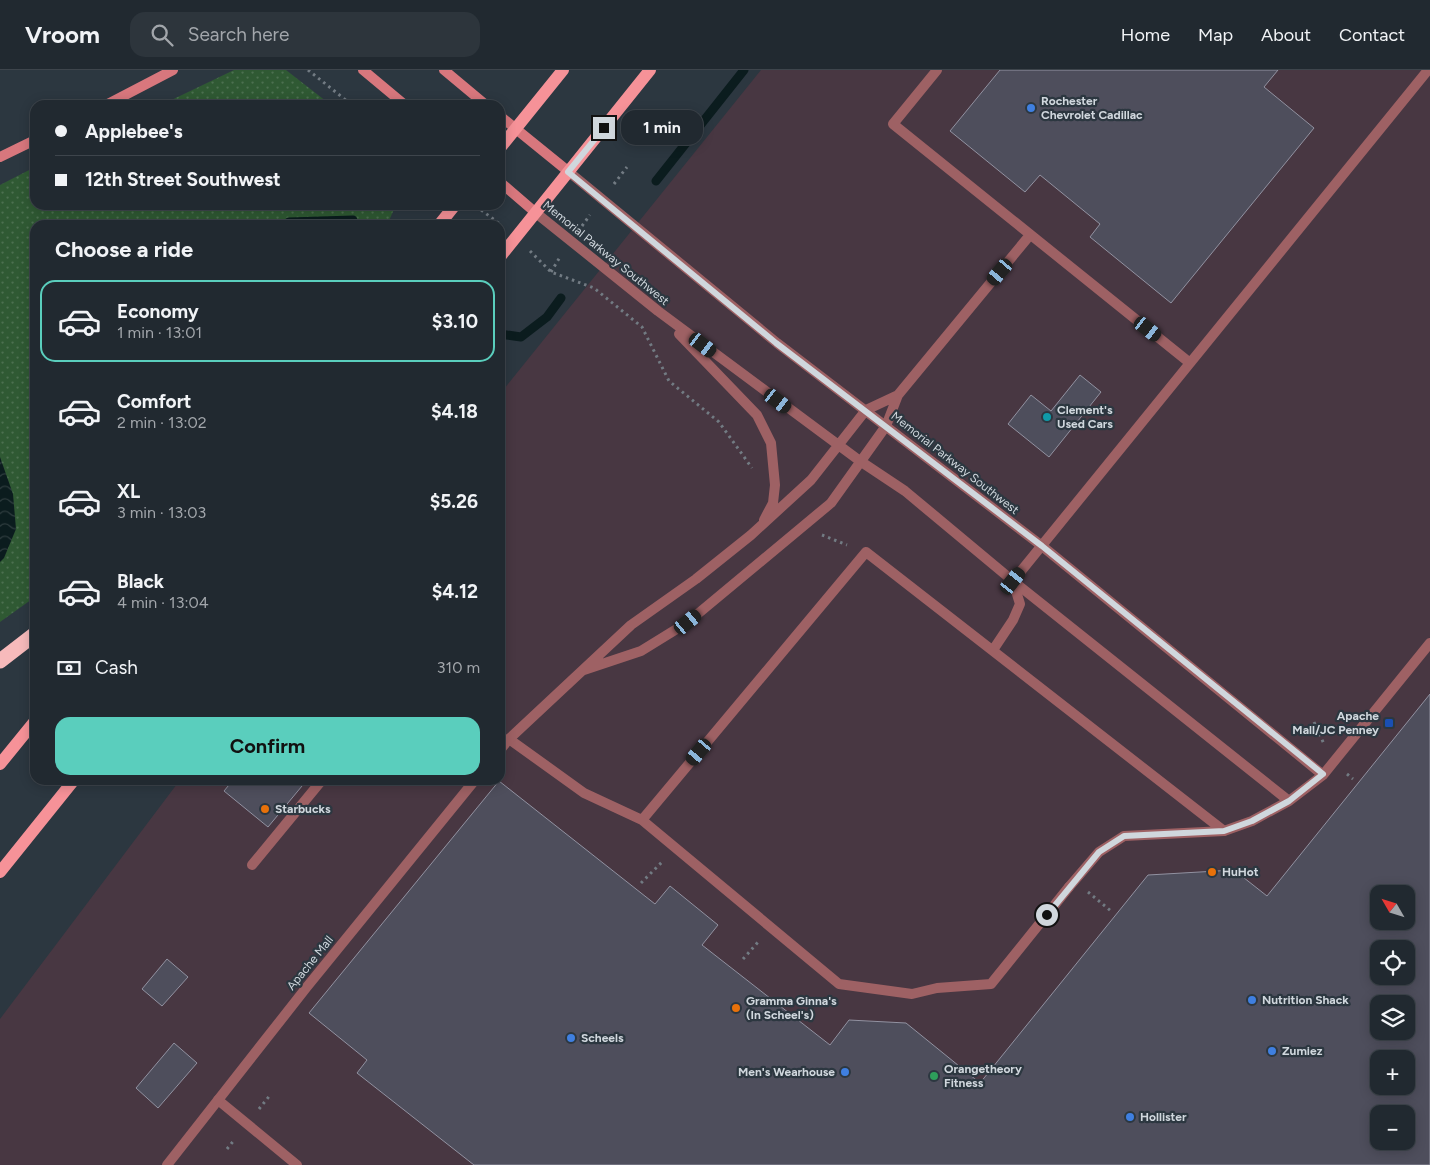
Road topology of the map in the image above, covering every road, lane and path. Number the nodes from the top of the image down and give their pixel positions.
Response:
1 (173, 70) edge
2 (308, 70) edge
3 (363, 70) edge
4 (444, 70) edge
5 (563, 70) edge
6 (650, 70) edge
7 (937, 70) edge
8 (1428, 70) edge
9 (116, 100) edge
10 (346, 100) edge
11 (399, 100) edge
12 (480, 100) edge
13 (505, 120) edge
14 (515, 129) junction
15 (30, 142) edge
16 (505, 142) edge
17 (0, 156) edge
18 (627, 167) dead end
19 (568, 172) junction
20 (505, 186) edge
21 (602, 200) junction
22 (451, 210) edge
23 (481, 210) edge
24 (536, 212) junction
25 (443, 220) edge
26 (494, 220) edge
27 (505, 229) edge
28 (1030, 235) junction
29 (516, 237) junction
30 (570, 240) junction
31 (505, 251) edge
32 (551, 272) junction
33 (658, 311) junction
34 (1190, 363) junction
35 (898, 395) junction
36 (866, 410) junction
37 (886, 426) junction
38 (838, 445) junction
39 (860, 461) junction
40 (774, 496) junction
41 (761, 526) junction
42 (805, 526) junction
43 (1042, 546) junction
44 (866, 552) junction
45 (1013, 581) junction
46 (30, 638) edge
47 (1430, 643) edge
48 (993, 650) junction
49 (0, 662) edge
50 (581, 671) junction
51 (30, 727) edge
52 (509, 739) junction
53 (505, 744) edge
54 (0, 764) edge
55 (1323, 774) junction
56 (70, 785) edge
57 (318, 785) edge
58 (471, 785) edge
59 (1289, 801) junction
60 (642, 820) junction
61 (1224, 831) junction
62 (676, 848) junction
63 (252, 865) dead end
64 (0, 872) edge
65 (641, 883) dead end
66 (1072, 884) junction
67 (1111, 911) dead end
68 (218, 1100) junction
69 (168, 1165) edge
70 (296, 1165) edge

1 - 9 street
2 - 10 path
3 - 11 street
4 - 12 street
5 - 14 main road
6 - 19 main road
7 - 28 street
8 - 34 street
13 - 14 street, Memorial Parkway Southwest
14 - 16 main road
14 - 19 street, Memorial Parkway Southwest
15 - 17 street
18 - 21 path
19 - 21 street, Memorial Parkway Southwest
19 - 24 main road
20 - 24 street, Memorial Parkway Southwest
21 - 30 path
21 - 36 street, Memorial Parkway Southwest
22 - 25 main road
23 - 26 path
24 - 29 main road
24 - 30 street, Memorial Parkway Southwest
27 - 29 path
28 - 34 street
28 - 35 street
29 - 31 main road
29 - 32 path
30 - 32 path
30 - 33 street, Memorial Parkway Southwest
32 - 40 path
33 - 38 street, Memorial Parkway Southwest
33 - 40 street
34 - 43 street
35 - 36 street
35 - 37 street
36 - 37 street, Memorial Parkway Southwest
36 - 38 street
37 - 39 street
37 - 43 street, Memorial Parkway Southwest
38 - 39 street, Memorial Parkway Southwest
38 - 41 street
39 - 42 street
39 - 45 street, Memorial Parkway Southwest
40 - 41 street
41 - 50 street
42 - 44 path
42 - 50 street
43 - 45 street
43 - 55 street, Memorial Parkway Southwest
44 - 48 street
44 - 60 street
45 - 48 street
45 - 59 street, Memorial Parkway Southwest
46 - 49 highway
47 - 55 street
48 - 61 street
50 - 52 street
51 - 54 main road
52 - 53 street
52 - 60 street
55 - 59 street
56 - 64 main road
57 - 63 street
58 - 68 street, Apache Mall
59 - 61 street
60 - 62 street
61 - 66 street
62 - 65 path
62 - 66 street
66 - 67 path
68 - 69 street, Apache Mall
68 - 70 street

